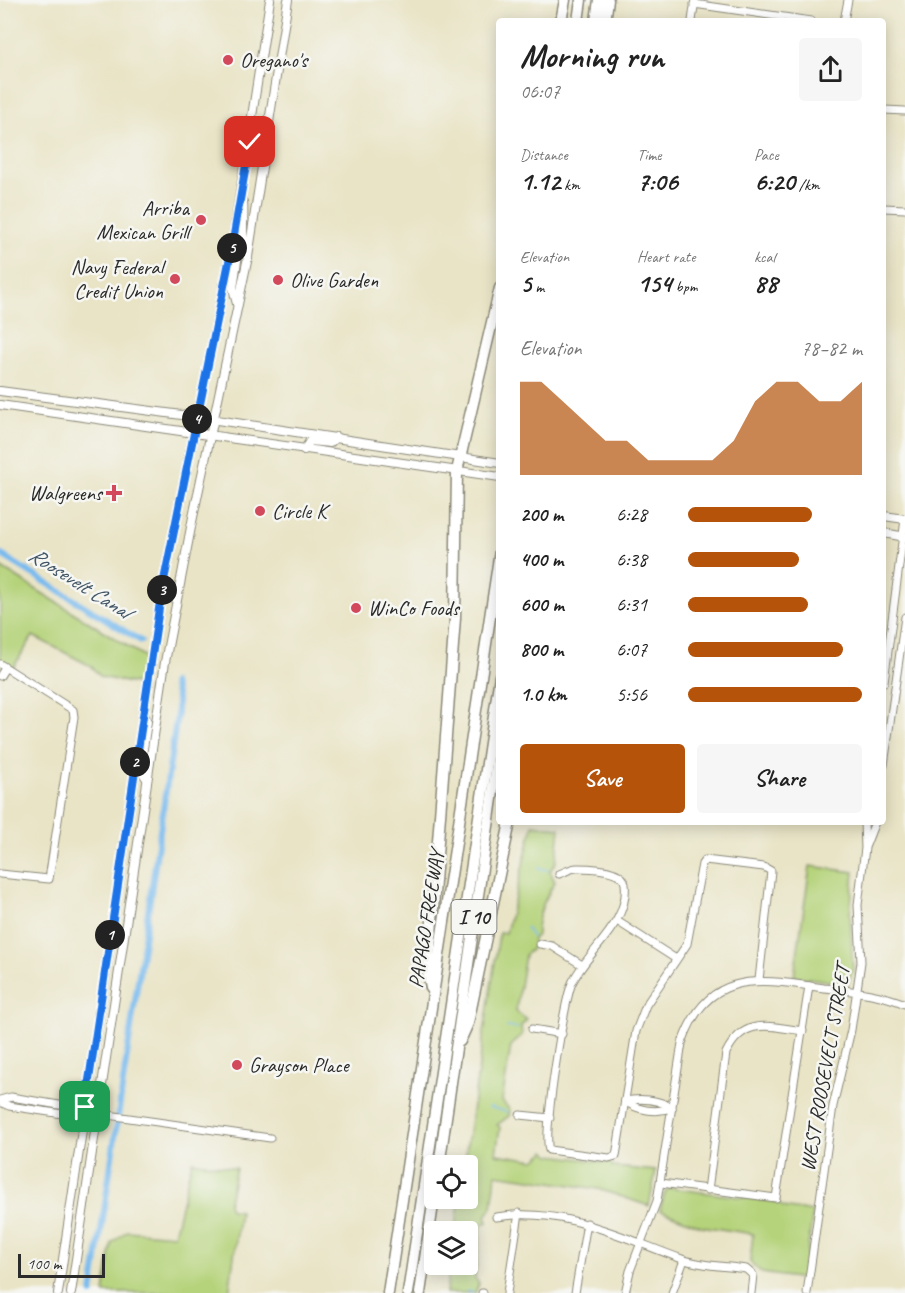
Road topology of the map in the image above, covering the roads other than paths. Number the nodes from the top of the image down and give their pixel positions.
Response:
1 (270, 0) edge
2 (282, 0) edge
3 (288, 0) edge
4 (565, 0) edge
5 (581, 0) edge
6 (599, 0) edge
7 (608, 0) edge
8 (848, 0) edge
9 (695, 2) edge
10 (286, 14) junction
11 (562, 18) edge
12 (578, 18) edge
13 (596, 18) edge
14 (606, 18) edge
15 (692, 18) edge
16 (768, 18) edge
17 (845, 18) edge
18 (886, 110) edge
19 (905, 111) edge
20 (242, 192) junction
21 (886, 208) edge
22 (905, 209) edge
23 (231, 252) junction
24 (248, 257) junction
25 (496, 304) edge
26 (238, 307) junction
27 (0, 391) edge
28 (0, 405) edge
29 (197, 417) junction
30 (213, 420) junction
31 (194, 434) junction
32 (210, 437) junction
33 (336, 437) junction
34 (304, 450) junction
35 (459, 456) junction
36 (496, 462) edge
37 (457, 471) junction
38 (496, 476) edge
39 (886, 516) edge
40 (905, 519) edge
41 (886, 533) edge
42 (904, 536) edge
43 (496, 578) edge
44 (161, 595) junction
45 (177, 597) junction
46 (905, 617) edge
47 (2, 666) edge
48 (886, 667) edge
49 (0, 676) edge
50 (496, 703) edge
51 (143, 712) junction
52 (886, 751) edge
53 (496, 770) edge
54 (147, 779) junction
55 (509, 825) edge
56 (864, 825) edge
57 (874, 825) edge
58 (865, 848) junction
59 (0, 874) edge
60 (560, 874) dead end
61 (616, 921) junction
62 (540, 945) dead end
63 (676, 959) junction
64 (582, 965) junction
65 (759, 980) junction
66 (809, 986) junction
67 (857, 992) junction
68 (433, 998) junction
69 (905, 1004) edge
70 (532, 1029) dead end
71 (802, 1031) junction
72 (562, 1034) junction
73 (455, 1052) junction
74 (0, 1101) edge
75 (625, 1101) junction
76 (672, 1108) junction
77 (84, 1112) junction
78 (520, 1114) dead end
79 (98, 1115) junction
80 (549, 1118) junction
81 (270, 1138) dead end
82 (441, 1155) edge
83 (661, 1183) junction
84 (708, 1190) junction
85 (432, 1209) edge
86 (519, 1214) junction
87 (496, 1217) dead end
88 (587, 1223) junction
89 (641, 1242) junction
90 (684, 1260) junction
91 (393, 1265) junction
92 (57, 1293) edge
93 (71, 1293) edge
94 (381, 1293) edge
95 (388, 1293) edge
96 (408, 1293) edge
97 (420, 1293) edge
98 (507, 1293) edge
99 (575, 1293) edge
100 (625, 1293) edge
101 (672, 1293) edge
102 (751, 1293) edge
103 (807, 1293) edge

1 - 20 main road
2 - 10 main road
3 - 10 main road
4 - 11 highway
5 - 12 highway
6 - 13 highway
7 - 14 highway
8 - 17 street
9 - 15 street
9 - 16 street
10 - 24 main road
18 - 19 street
20 - 23 main road
20 - 24 main road
21 - 22 street
23 - 26 main road
23 - 29 main road
24 - 26 main road
25 - 35 highway
26 - 30 main road
27 - 29 main road
28 - 31 main road
29 - 30 main road
29 - 31 main road
30 - 32 main road
30 - 33 main road
31 - 32 main road
31 - 44 main road
32 - 34 main road
32 - 45 main road
33 - 34 main road
33 - 35 main road
34 - 37 main road
35 - 36 main road
35 - 37 highway
37 - 38 main road
37 - 68 highway
39 - 40 main road
40 - 42 street
41 - 42 main road
42 - 48 street
43 - 68 highway, PAPAGO FREEWAY / I 10
44 - 45 main road
44 - 51 main road
45 - 54 main road
46 - 52 street
47 - 49 street
47 - 59 street
50 - 96 highway
51 - 54 main road
51 - 77 main road
53 - 73 highway, I 10
54 - 79 main road
55 - 73 highway
56 - 58 street, WEST ROOSEVELT STREET
57 - 58 street, WEST ROOSEVELT STREET
58 - 67 street, WEST ROOSEVELT STREET
60 - 61 street
61 - 63 street
61 - 64 street
62 - 64 street
63 - 65 street
63 - 75 street
64 - 72 street
65 - 66 street
65 - 76 street
66 - 67 street
66 - 71 street
67 - 69 street
67 - 103 street, WEST ROOSEVELT STREET
68 - 91 highway, PAPAGO FREEWAY / I 10
70 - 72 street
71 - 84 street
71 - 84 street
72 - 80 street
73 - 82 highway, I 10
74 - 77 street
75 - 76 street
75 - 80 street
76 - 83 street
77 - 79 street
77 - 92 main road
78 - 80 street
79 - 81 street
79 - 93 main road
83 - 84 street
83 - 89 street
85 - 97 highway
86 - 87 street
86 - 88 street
86 - 98 street
88 - 89 street
88 - 99 street
89 - 90 street
89 - 100 street
90 - 101 street
90 - 102 street
91 - 94 highway
91 - 95 highway, PAPAGO FREEWAY / I 10

